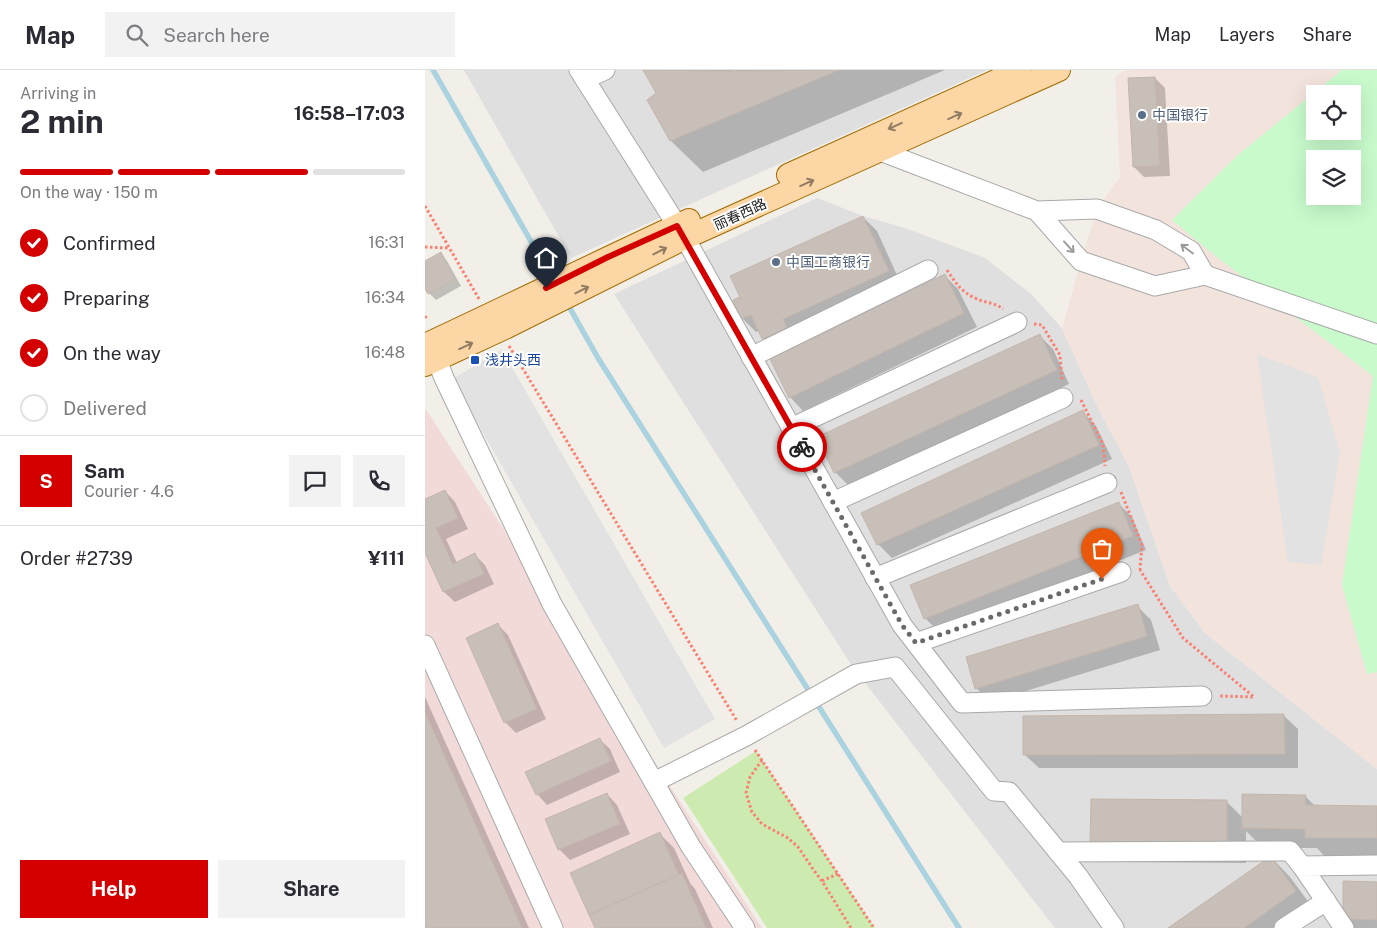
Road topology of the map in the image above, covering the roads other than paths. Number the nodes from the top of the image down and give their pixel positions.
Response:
1 (605, 70) edge
2 (1020, 70) edge
3 (1057, 70) edge
4 (582, 74) edge
5 (1000, 81) edge
6 (880, 150) junction
7 (1037, 211) junction
8 (681, 232) junction
9 (928, 270) dead end
10 (1205, 275) junction
11 (1017, 322) dead end
12 (1377, 334) edge
13 (429, 357) edge
14 (751, 357) junction
15 (1063, 398) dead end
16 (791, 428) junction
17 (1107, 483) dead end
18 (833, 502) junction
19 (1121, 572) road end
20 (875, 578) junction
21 (916, 643) junction
22 (425, 645) edge
23 (1202, 696) road end
24 (654, 782) junction
25 (1058, 852) junction
26 (1377, 865) edge
27 (1302, 866) junction
28 (1326, 901) junction
29 (553, 928) edge
30 (745, 928) edge
31 (1114, 928) edge
32 (1284, 928) edge
33 (1344, 928) edge

1 - 4 street
2 - 5 main road, 丽春西路
3 - 5 main road, 丽春西路
4 - 8 street
6 -> 5 main road, 丽春西路
5 -> 8 main road, 丽春西路
6 - 7 street
8 -> 6 main road, 丽春西路
10 -> 7 street
7 -> 10 street
8 - 13 main road, 丽春西路
8 - 14 street
9 - 14 street
10 - 12 street
11 - 16 street
13 - 24 street
14 - 16 street
15 - 18 street
16 - 18 street
17 - 20 street
18 - 20 street
19 - 21 street
20 - 21 street
21 - 23 street
22 - 29 street
24 - 25 street
24 - 30 street
25 - 27 street
25 - 31 street
26 - 27 street
27 - 28 street
28 - 32 street
28 - 33 street

